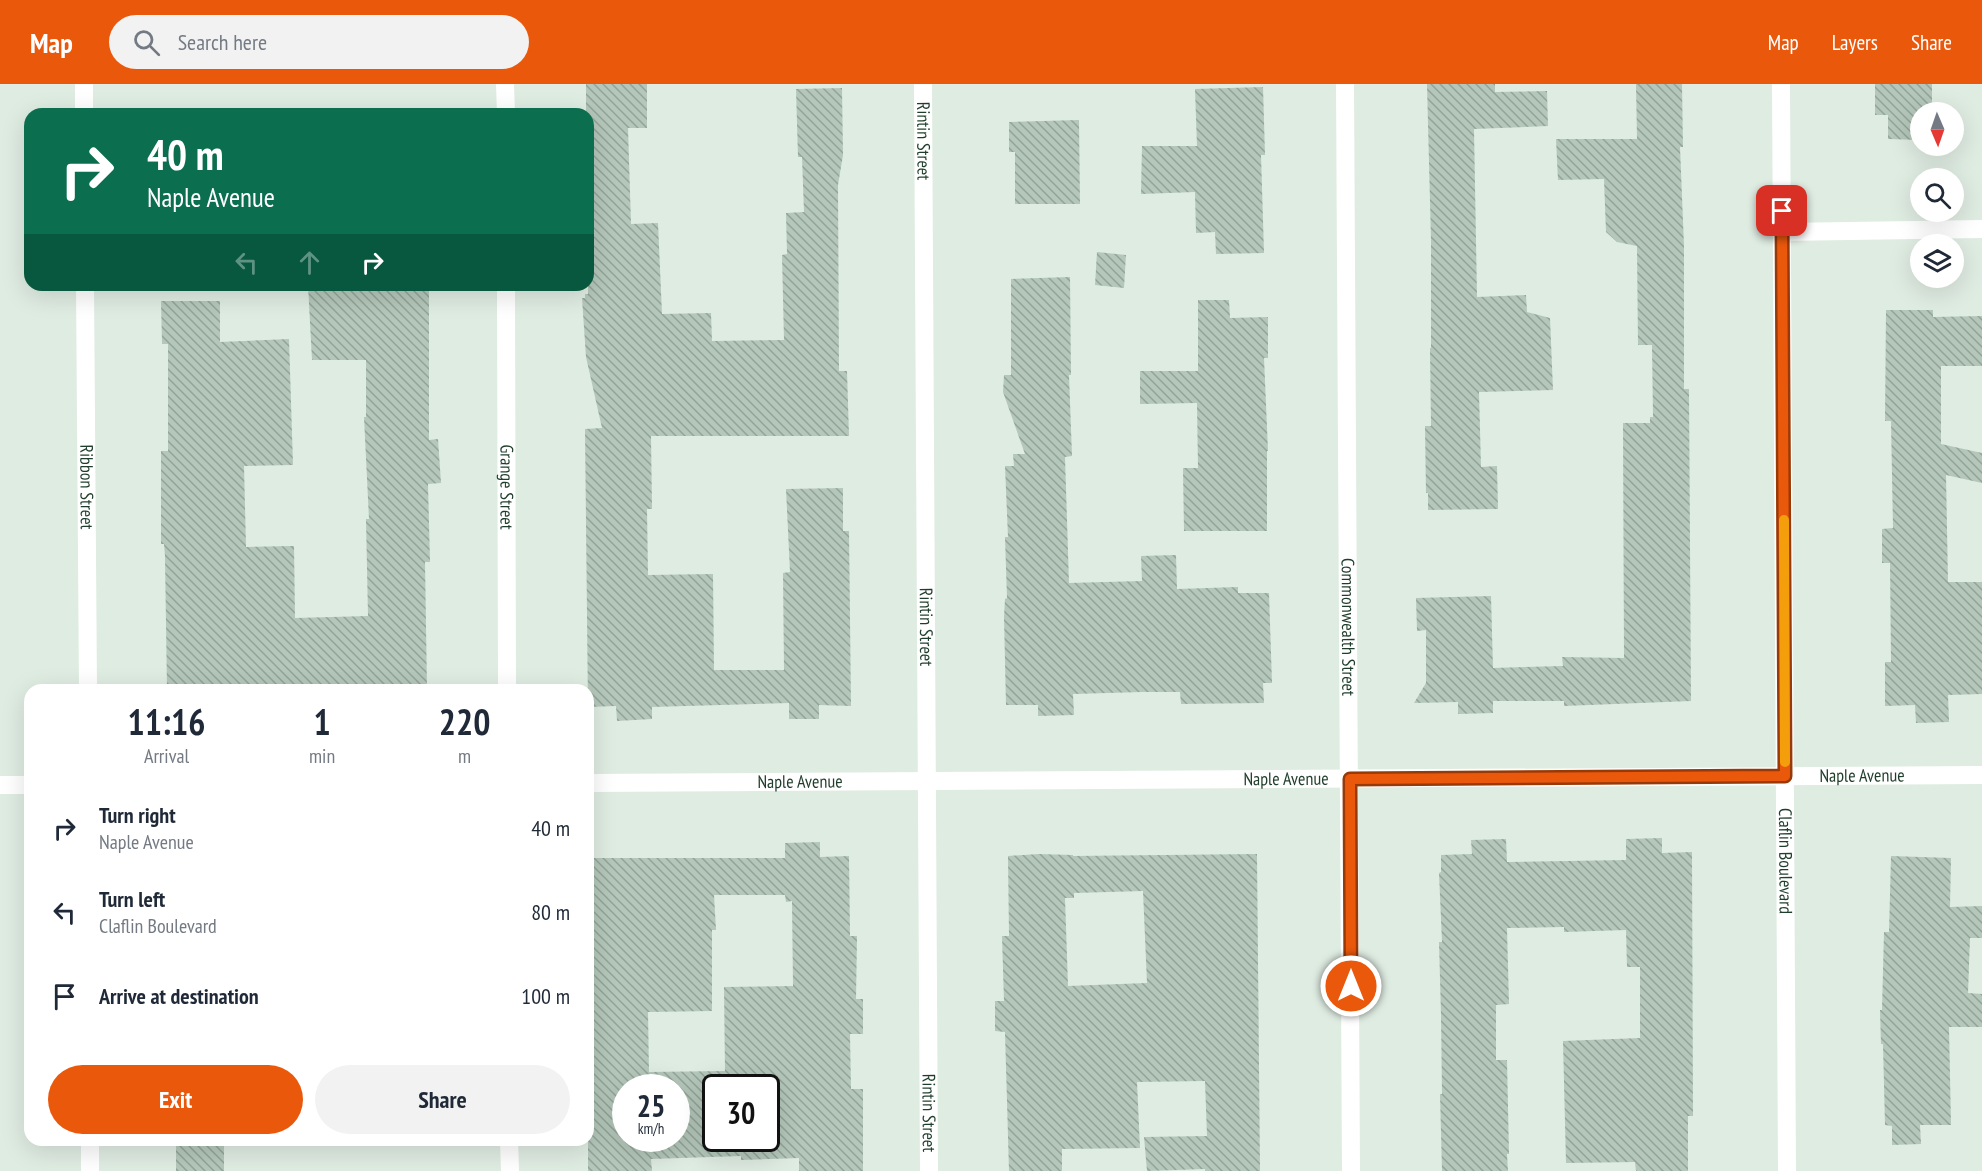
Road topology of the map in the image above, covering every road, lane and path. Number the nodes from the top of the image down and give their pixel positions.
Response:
1 (84, 84) edge
2 (506, 84) edge
3 (923, 84) edge
4 (1345, 84) edge
5 (1781, 84) edge
6 (84, 108) edge
7 (506, 108) edge
8 (1982, 229) edge
9 (1782, 232) junction
10 (85, 291) edge
11 (506, 291) edge
12 (88, 684) edge
13 (507, 684) edge
14 (1785, 776) junction
15 (1982, 776) edge
16 (1350, 779) junction
17 (927, 781) junction
18 (594, 783) edge
19 (0, 785) edge
20 (24, 785) edge
21 (90, 1146) edge
22 (510, 1146) edge
23 (90, 1171) edge
24 (510, 1171) edge
25 (929, 1171) edge
26 (1351, 1171) edge
27 (1787, 1171) edge

1 - 6 street
2 - 7 street
3 - 17 street, Rintin Street
4 - 16 street, Commonwealth Street
5 - 9 street, Claflin Boulevard
8 - 9 street
9 - 14 street, Claflin Boulevard
10 - 12 street, Ribbon Street
11 - 13 street, Grange Street
14 - 15 street, Naple Avenue
14 - 16 street, Naple Avenue
14 - 27 street, Claflin Boulevard
16 - 17 street, Naple Avenue
16 - 26 street, Commonwealth Street
17 - 18 street, Naple Avenue
17 - 25 street, Rintin Street
19 - 20 street
21 - 23 street
22 - 24 street

